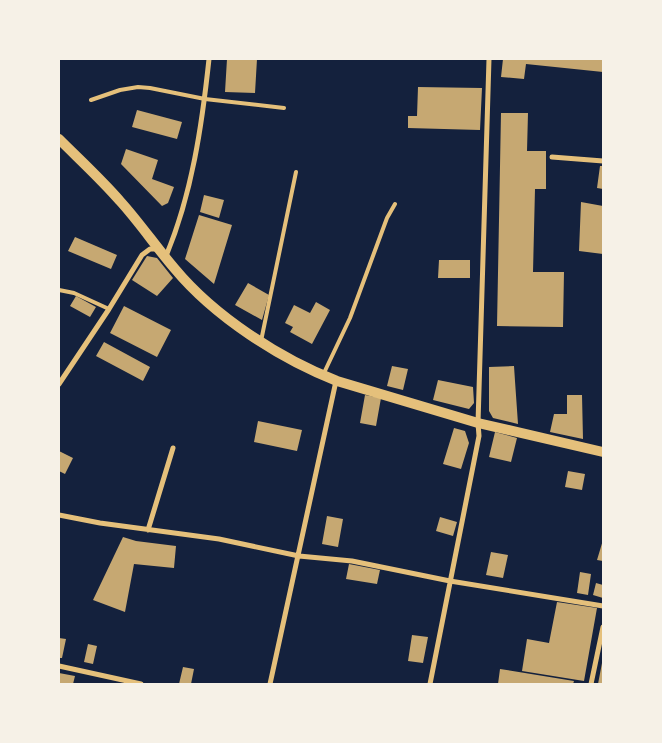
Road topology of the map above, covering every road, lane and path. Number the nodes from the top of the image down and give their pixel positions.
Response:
1 (209, 59) edge
2 (489, 59) edge
3 (205, 99) junction
4 (91, 100) dead end
5 (284, 108) dead end
6 (59, 139) edge
7 (552, 157) dead end
8 (603, 161) edge
9 (296, 172) dead end
10 (395, 204) dead end
11 (166, 256) junction
12 (59, 290) edge
13 (109, 309) junction
14 (262, 341) junction
15 (322, 375) junction
16 (337, 381) junction
17 (59, 384) edge
18 (478, 423) junction
19 (173, 448) dead end
20 (603, 452) edge
21 (59, 515) edge
22 (148, 530) junction
23 (299, 556) junction
24 (450, 581) junction
25 (603, 606) edge
26 (603, 627) edge
27 (59, 666) edge
28 (141, 684) edge
29 (270, 684) edge
30 (430, 684) edge
31 (591, 684) edge

1 - 3 street
2 - 18 street
3 - 4 lane
3 - 5 lane
3 - 11 street
6 - 11 main road
7 - 8 street
9 - 14 lane
10 - 15 lane
11 - 13 street
11 - 14 main road
12 - 13 lane
13 - 17 street
14 - 15 main road
15 - 16 main road
16 - 18 main road
16 - 23 street
18 - 20 main road
18 - 24 street
19 - 22 street
21 - 22 street
22 - 23 street
23 - 24 street
23 - 29 street
24 - 25 street
24 - 30 street
26 - 31 street
27 - 28 street

